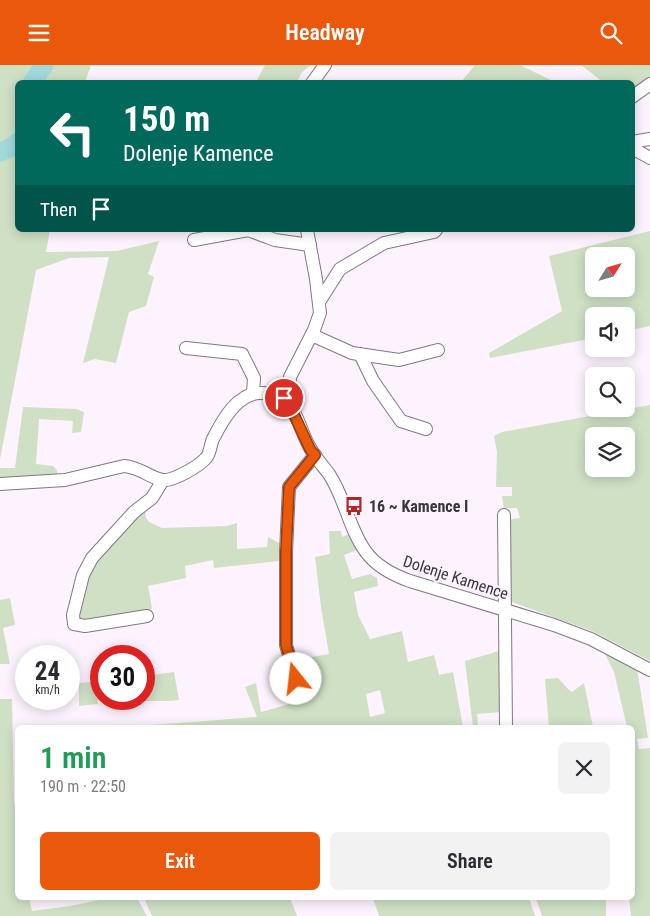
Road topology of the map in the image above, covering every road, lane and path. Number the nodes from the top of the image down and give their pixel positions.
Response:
1 (325, 65) edge
2 (314, 80) edge
3 (650, 84) edge
4 (635, 95) edge
5 (650, 139) edge
6 (635, 142) edge
7 (635, 150) edge
8 (650, 158) edge
9 (236, 232) edge
10 (253, 232) edge
11 (307, 232) edge
12 (434, 232) edge
13 (194, 239) dead end
14 (310, 245) junction
15 (319, 303) junction
16 (312, 335) junction
17 (186, 349) dead end
18 (438, 350) dead end
19 (360, 354) junction
20 (290, 377) junction
21 (253, 393) junction
22 (271, 393) junction
23 (290, 406) junction
24 (426, 429) dead end
25 (315, 455) junction
26 (163, 480) junction
27 (0, 484) edge
28 (504, 515) dead end
29 (505, 611) junction
30 (147, 616) dead end
31 (650, 670) edge
32 (300, 696) dead end
33 (506, 725) edge

1 - 2 street
3 - 4 street
5 - 6 street
7 - 8 street
9 - 13 street
10 - 14 street
11 - 14 street
12 - 15 street
14 - 15 street
15 - 16 street
16 - 19 street
16 - 20 street
17 - 21 street
18 - 19 street
19 - 24 street
20 - 22 street
20 - 23 street
21 - 22 street
21 - 26 street
22 - 23 street
23 - 25 street, Dolenje Kamence
25 - 29 street, Dolenje Kamence
25 - 32 street
26 - 27 street
26 - 30 street
28 - 29 street
29 - 31 street, Dolenje Kamence
29 - 33 street

